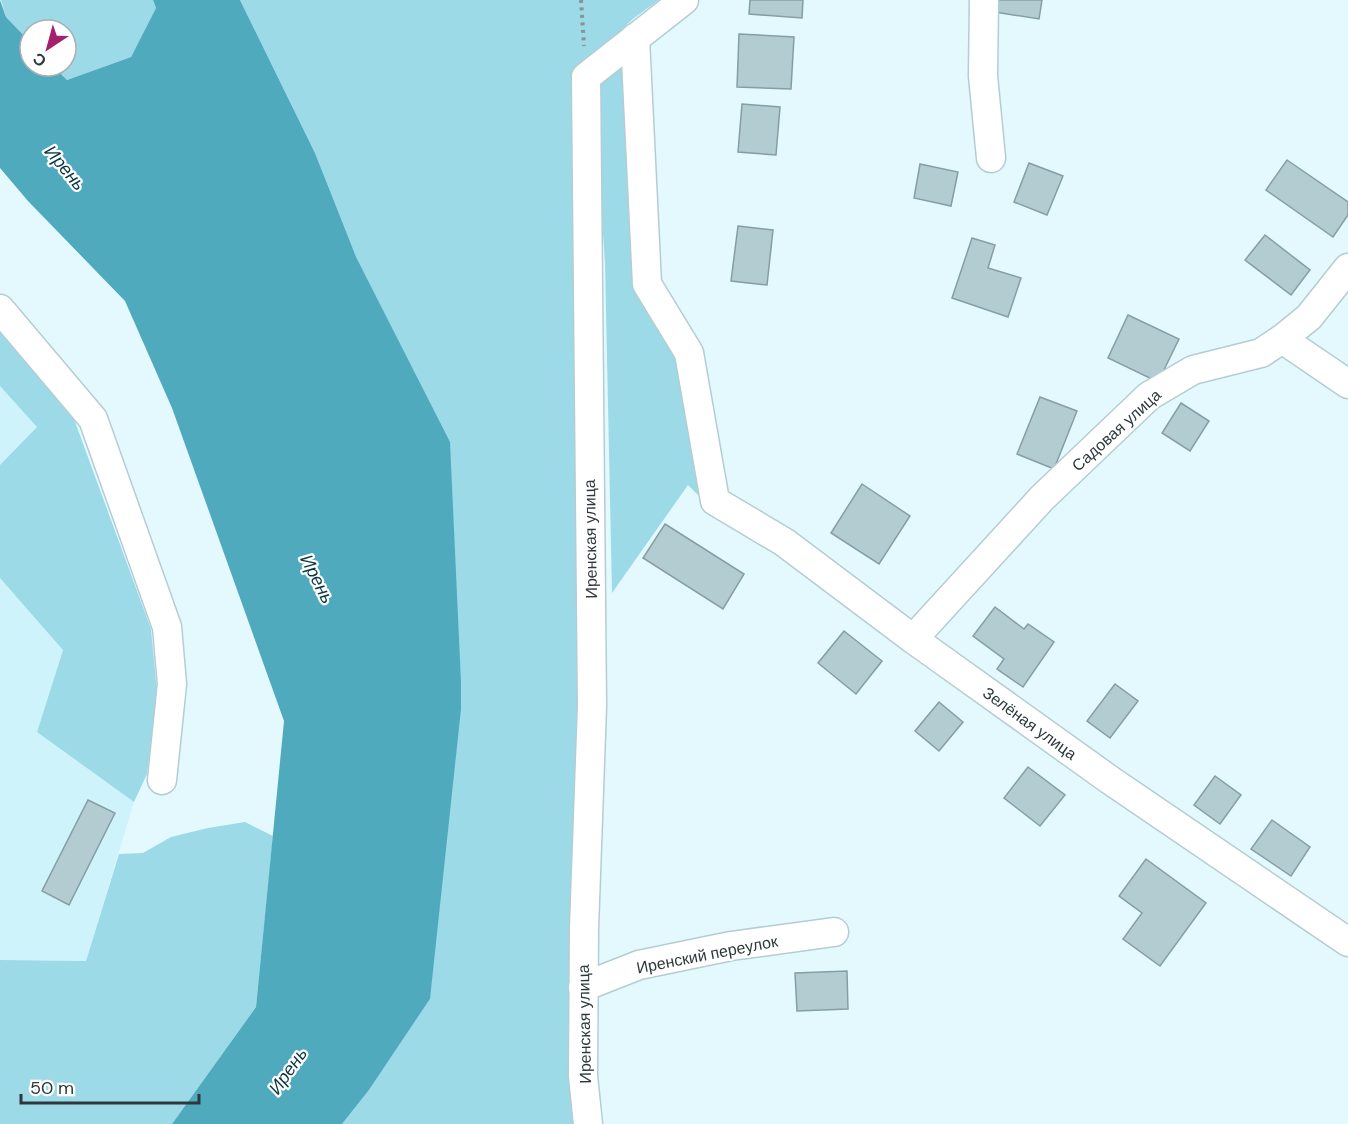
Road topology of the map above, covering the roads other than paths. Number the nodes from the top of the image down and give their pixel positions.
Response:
1 (684, 0) edge
2 (984, 0) edge
3 (635, 38) junction
4 (992, 158) dead end
5 (1348, 268) edge
6 (0, 309) edge
7 (1282, 339) junction
8 (1348, 384) edge
9 (913, 639) junction
10 (162, 780) dead end
11 (834, 932) dead end
12 (1348, 942) edge
13 (583, 987) junction
14 (588, 1124) edge

1 - 3 street
2 - 4 street
3 - 9 street, Зелёная улица
3 - 13 street, Иренская улица
5 - 7 street, Садовая улица
6 - 10 street
7 - 8 street
7 - 9 street, Садовая улица
9 - 12 street, Зелёная улица
11 - 13 street, Иренский переулок
13 - 14 street, Иренская улица

